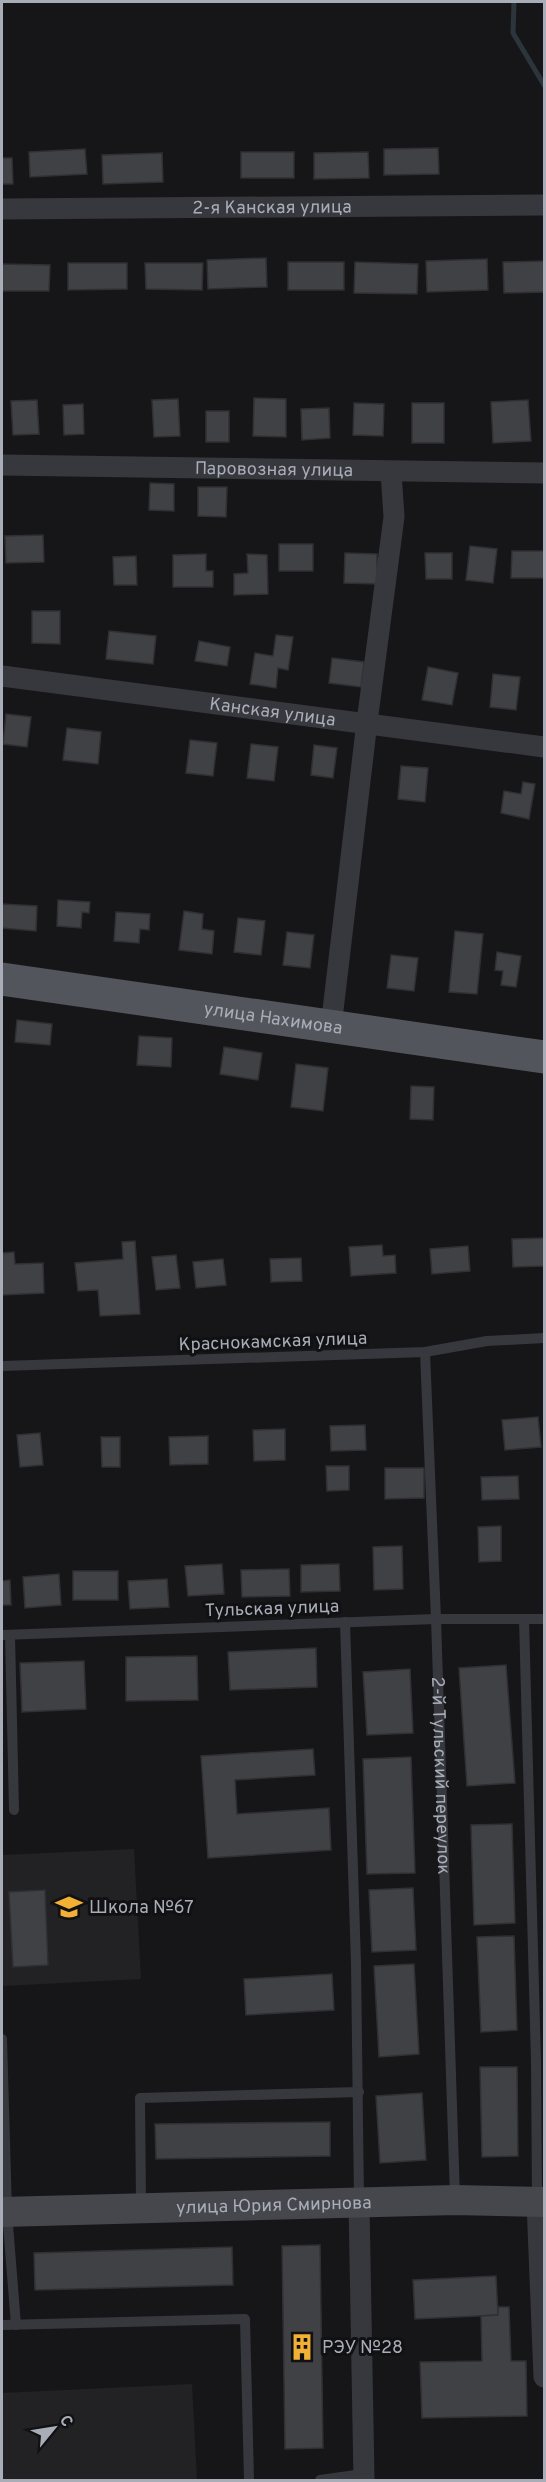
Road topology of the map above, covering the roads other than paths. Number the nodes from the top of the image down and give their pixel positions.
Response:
1 (542, 205) dead end
2 (2, 209) edge
3 (2, 465) edge
4 (391, 472) junction
5 (544, 473) edge
6 (2, 676) edge
7 (367, 722) junction
8 (544, 747) edge
9 (2, 979) edge
10 (331, 1028) junction
11 (544, 1057) edge
12 (544, 1338) edge
13 (425, 1352) junction
14 (2, 1366) edge
15 (436, 1619) junction
16 (524, 1619) junction
17 (544, 1619) edge
18 (345, 1622) junction
19 (6, 1635) edge
20 (14, 1810) dead end
21 (2, 2039) edge
22 (540, 2060) edge
23 (359, 2092) junction
24 (455, 2200) junction
25 (541, 2202) edge
26 (359, 2204) junction
27 (141, 2208) junction
28 (4, 2212) edge
29 (2, 2325) edge
30 (16, 2325) junction
31 (544, 2377) edge
32 (363, 2477) edge
33 (249, 2481) edge
34 (320, 2481) edge

1 - 2 street, 2-я Канская улица
3 - 4 street, Паровозная улица
4 - 5 street, Паровозная улица
4 - 7 street
6 - 7 street, Канская улица
7 - 8 street, Канская улица
7 - 10 street
9 - 10 main road, улица Нахимова
10 - 11 main road, улица Нахимова
12 - 13 lane, Краснокамская улица
13 - 14 lane, Краснокамская улица
13 - 15 lane, 2-й Тульский переулок
15 - 16 lane, Тульская улица
15 - 18 lane, Тульская улица
15 - 24 lane, 2-й Тульский переулок
16 - 17 lane, Тульская улица
16 - 22 lane
18 - 19 lane, Тульская улица
18 - 23 lane
19 - 20 lane
21 - 28 lane
22 - 25 lane
23 - 26 lane
23 - 27 lane
24 - 25 street, улица Юрия Смирнова
24 - 26 street, улица Юрия Смирнова
25 - 31 street
26 - 27 street, улица Юрия Смирнова
26 - 32 street
27 - 28 street, улица Юрия Смирнова
28 - 30 lane
29 - 30 lane
30 - 33 lane
32 - 34 lane

